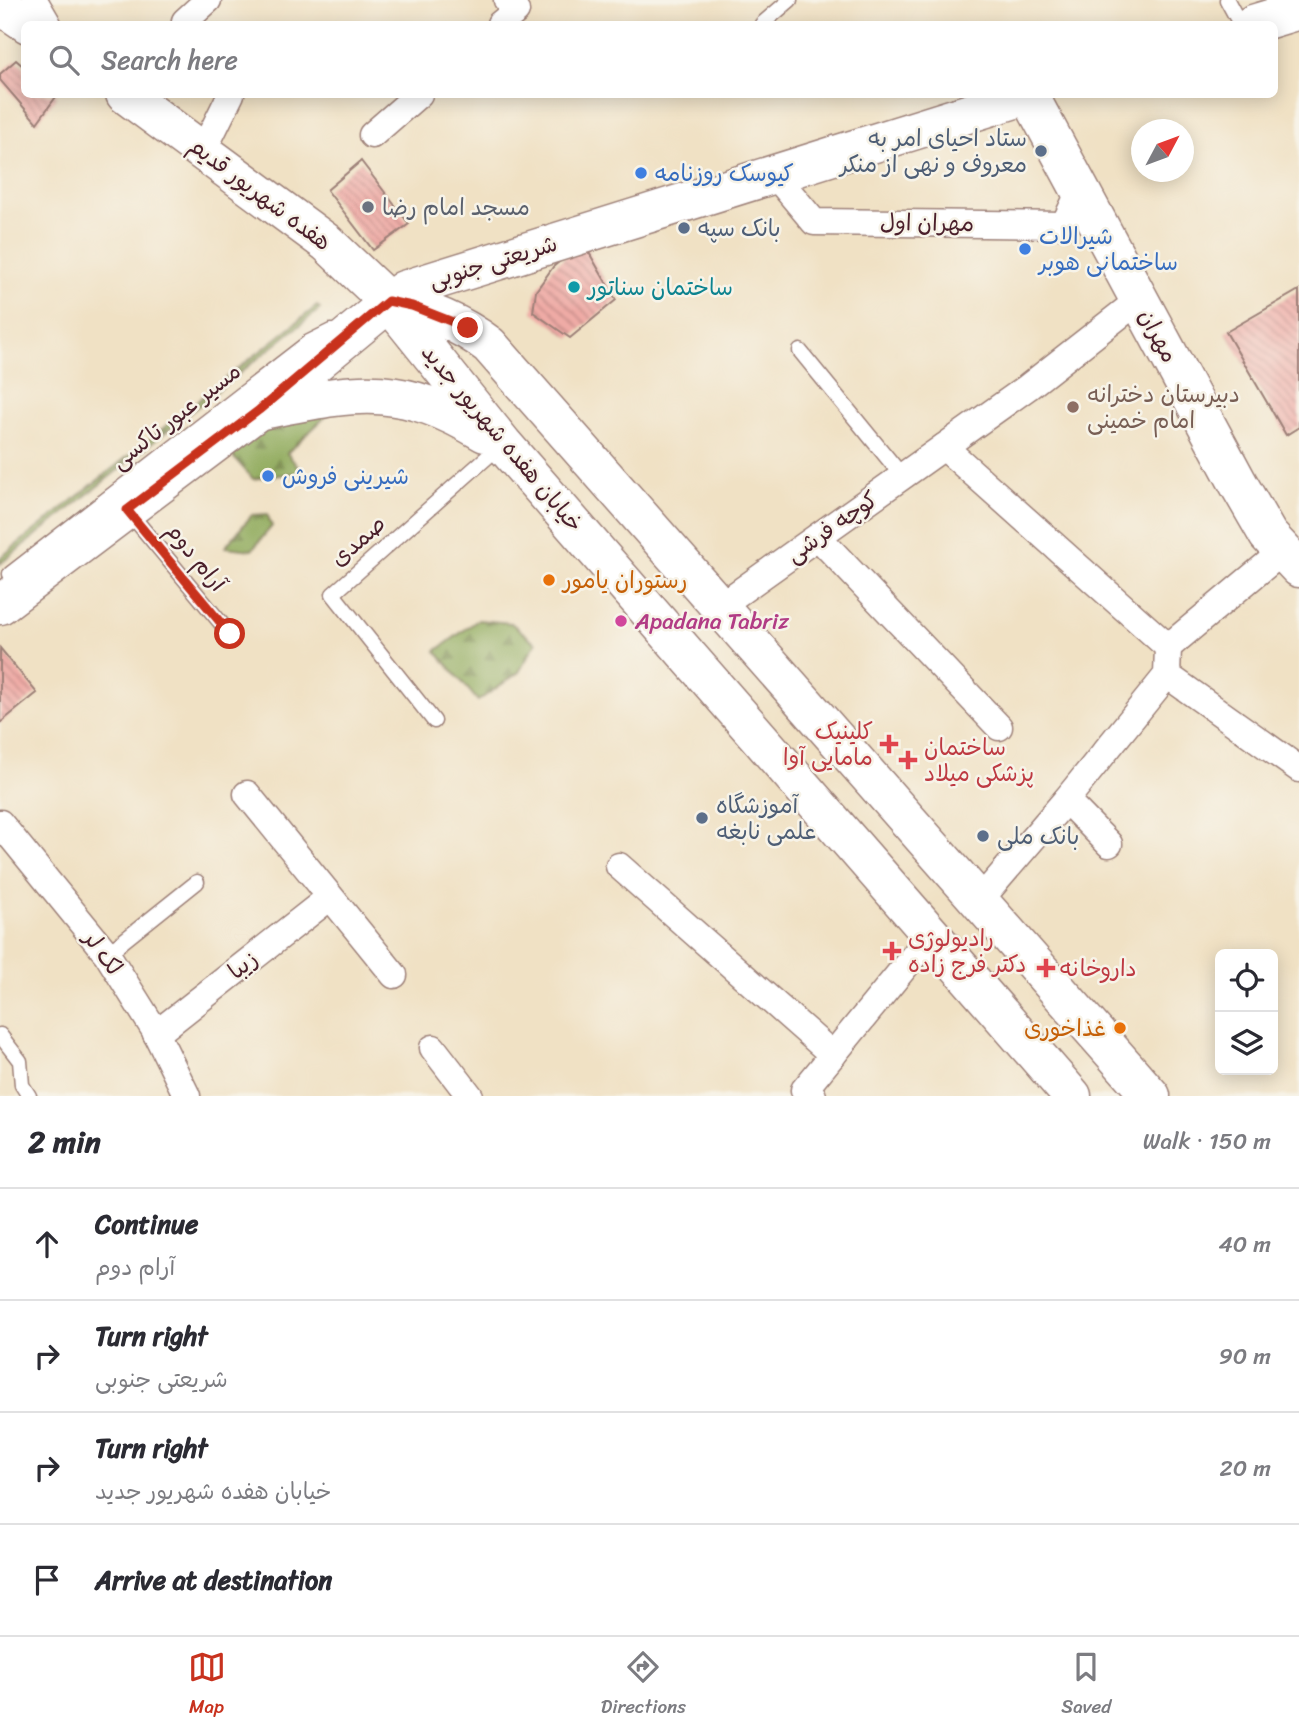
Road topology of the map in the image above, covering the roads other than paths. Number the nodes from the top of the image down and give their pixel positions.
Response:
1 (34, 0) edge
2 (208, 0) edge
3 (507, 0) edge
4 (790, 0) edge
5 (1227, 0) edge
6 (0, 5) edge
7 (1299, 10) edge
8 (24, 21) edge
9 (46, 21) edge
10 (185, 21) edge
11 (504, 21) edge
12 (766, 21) edge
13 (1238, 21) edge
14 (1263, 21) edge
15 (130, 98) edge
16 (229, 98) edge
17 (414, 98) edge
18 (1020, 98) edge
19 (1032, 98) edge
20 (372, 135) dead end
21 (203, 151) junction
22 (774, 174) junction
23 (1080, 191) junction
24 (1139, 300) junction
25 (388, 301) junction
26 (800, 351) dead end
27 (259, 410) junction
28 (503, 443) junction
29 (944, 447) junction
30 (903, 477) junction
31 (127, 510) junction
32 (818, 537) junction
33 (1291, 560) edge
34 (0, 581) edge
35 (0, 605) edge
36 (720, 606) junction
37 (230, 634) dead end
38 (1168, 646) junction
39 (1167, 675) junction
40 (434, 721) dead end
41 (999, 727) dead end
42 (1299, 769) edge
43 (247, 794) dead end
44 (1066, 800) junction
45 (0, 822) edge
46 (1109, 844) dead end
47 (618, 866) dead end
48 (197, 882) dead end
49 (330, 897) junction
50 (979, 901) junction
51 (932, 935) junction
52 (107, 954) junction
53 (394, 975) dead end
54 (156, 1034) junction
55 (0, 1035) edge
56 (433, 1048) dead end
57 (833, 1055) junction
58 (806, 1094) edge
59 (29, 1096) edge
60 (187, 1096) edge
61 (470, 1096) edge
62 (1072, 1096) edge
63 (1152, 1096) edge

1 - 9 street
2 - 10 street
3 - 11 street
4 - 12 lane
5 - 13 lane
6 - 8 main road
7 - 14 main road
15 - 21 main road, هفده شهریور قدیم
16 - 21 street
17 - 20 street
18 - 22 main road, شریعتی جنوبی
19 - 23 main road, مهران
21 - 25 main road, هفده شهریور قدیم
22 - 23 street, مهران اول
22 - 25 main road, شریعتی جنوبی
23 - 24 main road, مهران
24 - 29 street, کوچه فرشی
24 - 33 main road, مهران
25 - 27 main road, شریعتی جنوبی
25 - 28 main road, خیابان هفده شهریور جدید
25 - 34 lane, مسیر عبور تاکسی
25 - 36 main road, خیابان هفده شهریور جدید
26 - 30 lane
27 - 28 main road
27 - 31 main road, شریعتی جنوبی
28 - 40 lane, صمدی
28 - 51 main road, خیابان هفده شهریور جدید
29 - 30 street, کوچه فرشی
29 - 38 street
30 - 32 street, کوچه فرشی
31 - 35 main road, شریعتی جنوبی
31 - 37 lane, آرام دوم
32 - 36 street, کوچه فرشی
32 - 41 street
33 - 38 street
36 - 50 main road, خیابان هفده شهریور جدید
38 - 39 street
39 - 42 street
39 - 44 street
43 - 49 street
44 - 46 street
44 - 50 street
45 - 52 street, لک لر
47 - 57 street
48 - 52 lane
49 - 53 street
49 - 54 street, زیبا
50 - 63 main road, خیابان هفده شهریور جدید
51 - 57 street
51 - 62 main road, خیابان هفده شهریور جدید
52 - 54 street, لک لر
54 - 60 street, لک لر
55 - 59 lane
56 - 61 street
57 - 58 street

